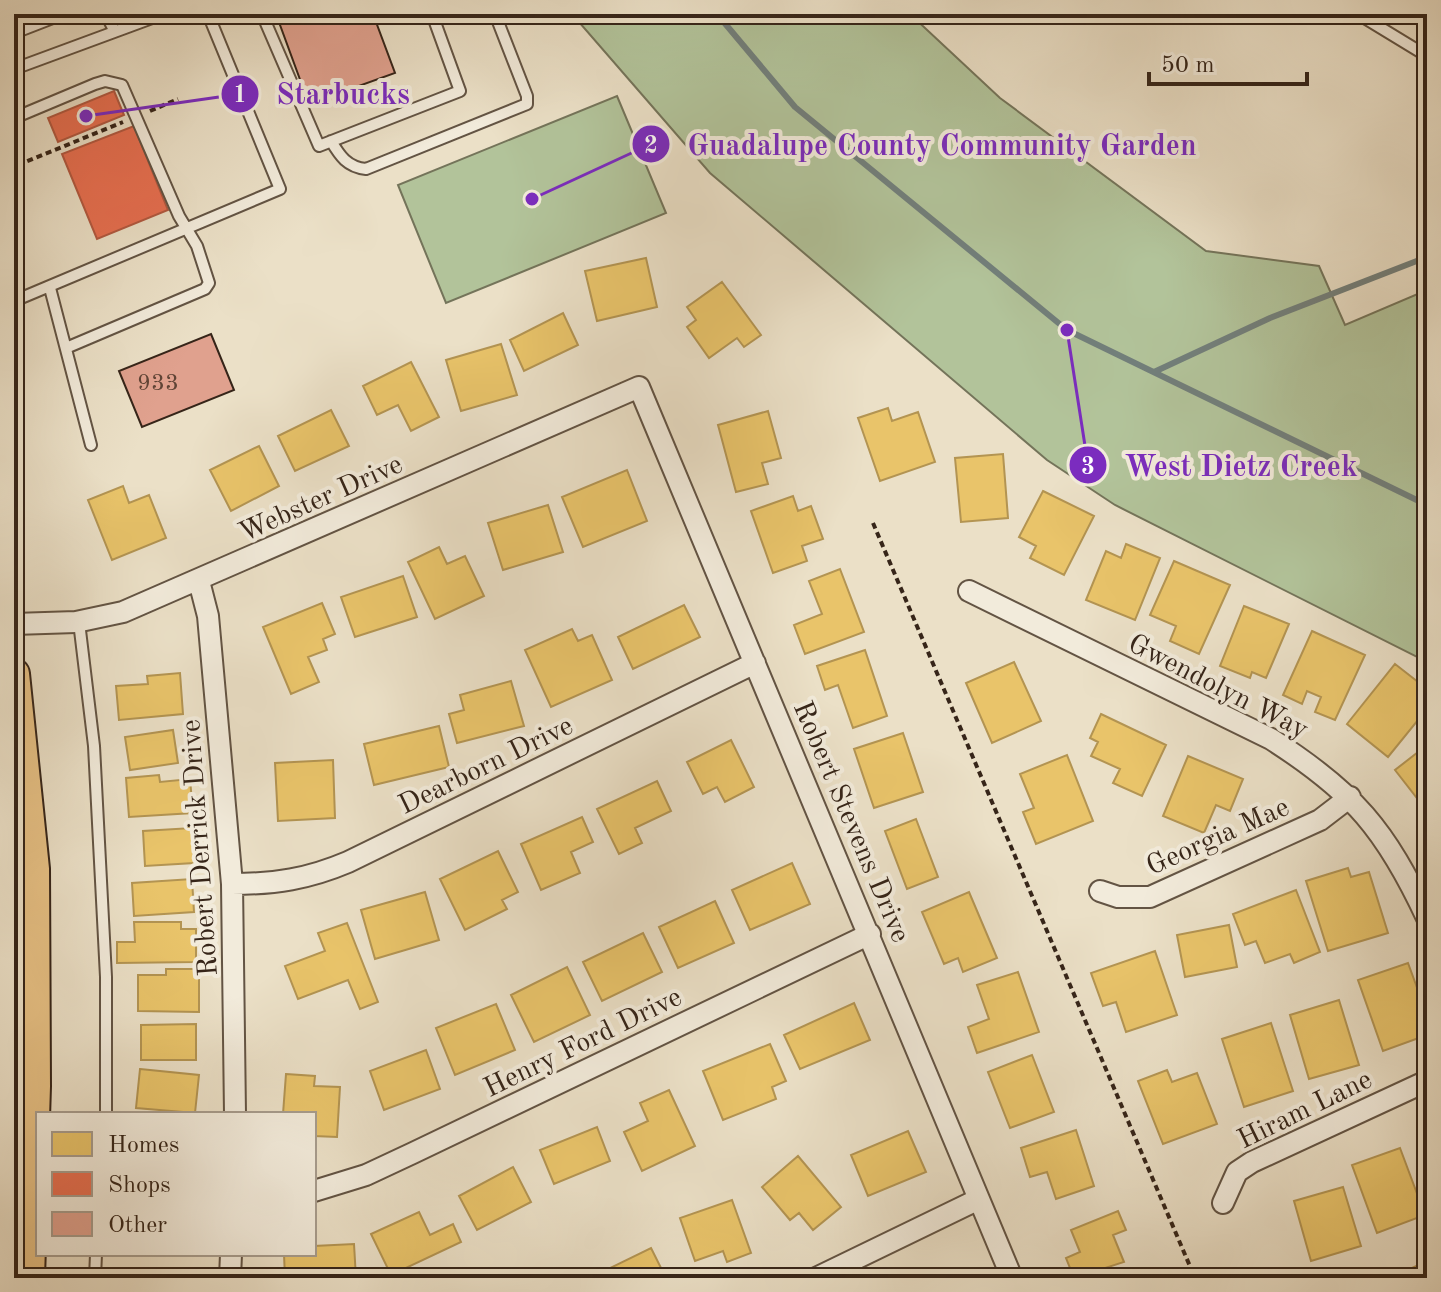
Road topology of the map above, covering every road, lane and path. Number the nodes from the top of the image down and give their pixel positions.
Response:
1 (63, 14) edge
2 (106, 14) edge
3 (163, 14) edge
4 (208, 14) edge
5 (262, 14) edge
6 (432, 14) edge
7 (495, 14) edge
8 (1358, 14) edge
9 (114, 30) junction
10 (14, 33) edge
11 (1427, 56) edge
12 (14, 69) edge
13 (178, 99) dead end
14 (137, 116) junction
15 (14, 118) edge
16 (331, 141) junction
17 (18, 165) dead end
18 (188, 230) junction
19 (50, 288) junction
20 (14, 301) edge
21 (66, 348) junction
22 (639, 387) joint
23 (91, 445) dead end
24 (873, 523) dead end
25 (199, 581) junction
26 (969, 591) dead end
27 (79, 622) junction
28 (14, 624) edge
29 (755, 663) junction
30 (14, 674) edge
31 (1350, 797) junction
32 (22, 825) edge
33 (232, 884) junction
34 (1100, 891) dead end
35 (1427, 918) edge
36 (870, 934) junction
37 (1427, 1081) edge
38 (25, 1086) edge
39 (106, 1112) edge
40 (235, 1112) edge
41 (316, 1190) edge
42 (979, 1199) junction
43 (1223, 1203) dead end
44 (96, 1256) edge
45 (231, 1256) edge
46 (29, 1278) edge
47 (95, 1278) edge
48 (230, 1278) edge
49 (816, 1278) edge
50 (1012, 1278) edge
51 (1195, 1278) edge

1 - 10 lane
2 - 9 lane
3 - 9 lane
4 - 18 lane
5 - 16 lane
6 - 16 lane
7 - 16 lane
8 - 11 lane
9 - 12 lane
13 - 14 path
14 - 15 lane
14 - 17 path
14 - 18 lane
18 - 19 lane
18 - 21 lane
19 - 20 lane
19 - 21 lane
21 - 23 lane
22 - 25 street, Webster Drive
22 - 29 street, Robert Stevens Drive
24 - 51 path
25 - 27 street, Webster Drive
25 - 33 street, Robert Derrick Drive
26 - 31 street, Gwendolyn Way
27 - 28 street, Webster Drive
27 - 39 lane
29 - 33 street, Dearborn Drive
29 - 36 street, Robert Stevens Drive
30 - 32 main road
31 - 34 street, Georgia Mae
31 - 35 street, Gwendolyn Way
32 - 38 main road
33 - 40 street, Robert Derrick Drive
36 - 41 street, Henry Ford Drive
36 - 42 street, Robert Stevens Drive
37 - 43 street, Hiram Lane
38 - 46 main road
42 - 49 street
42 - 50 street, Robert Stevens Drive
44 - 47 lane
45 - 48 street

